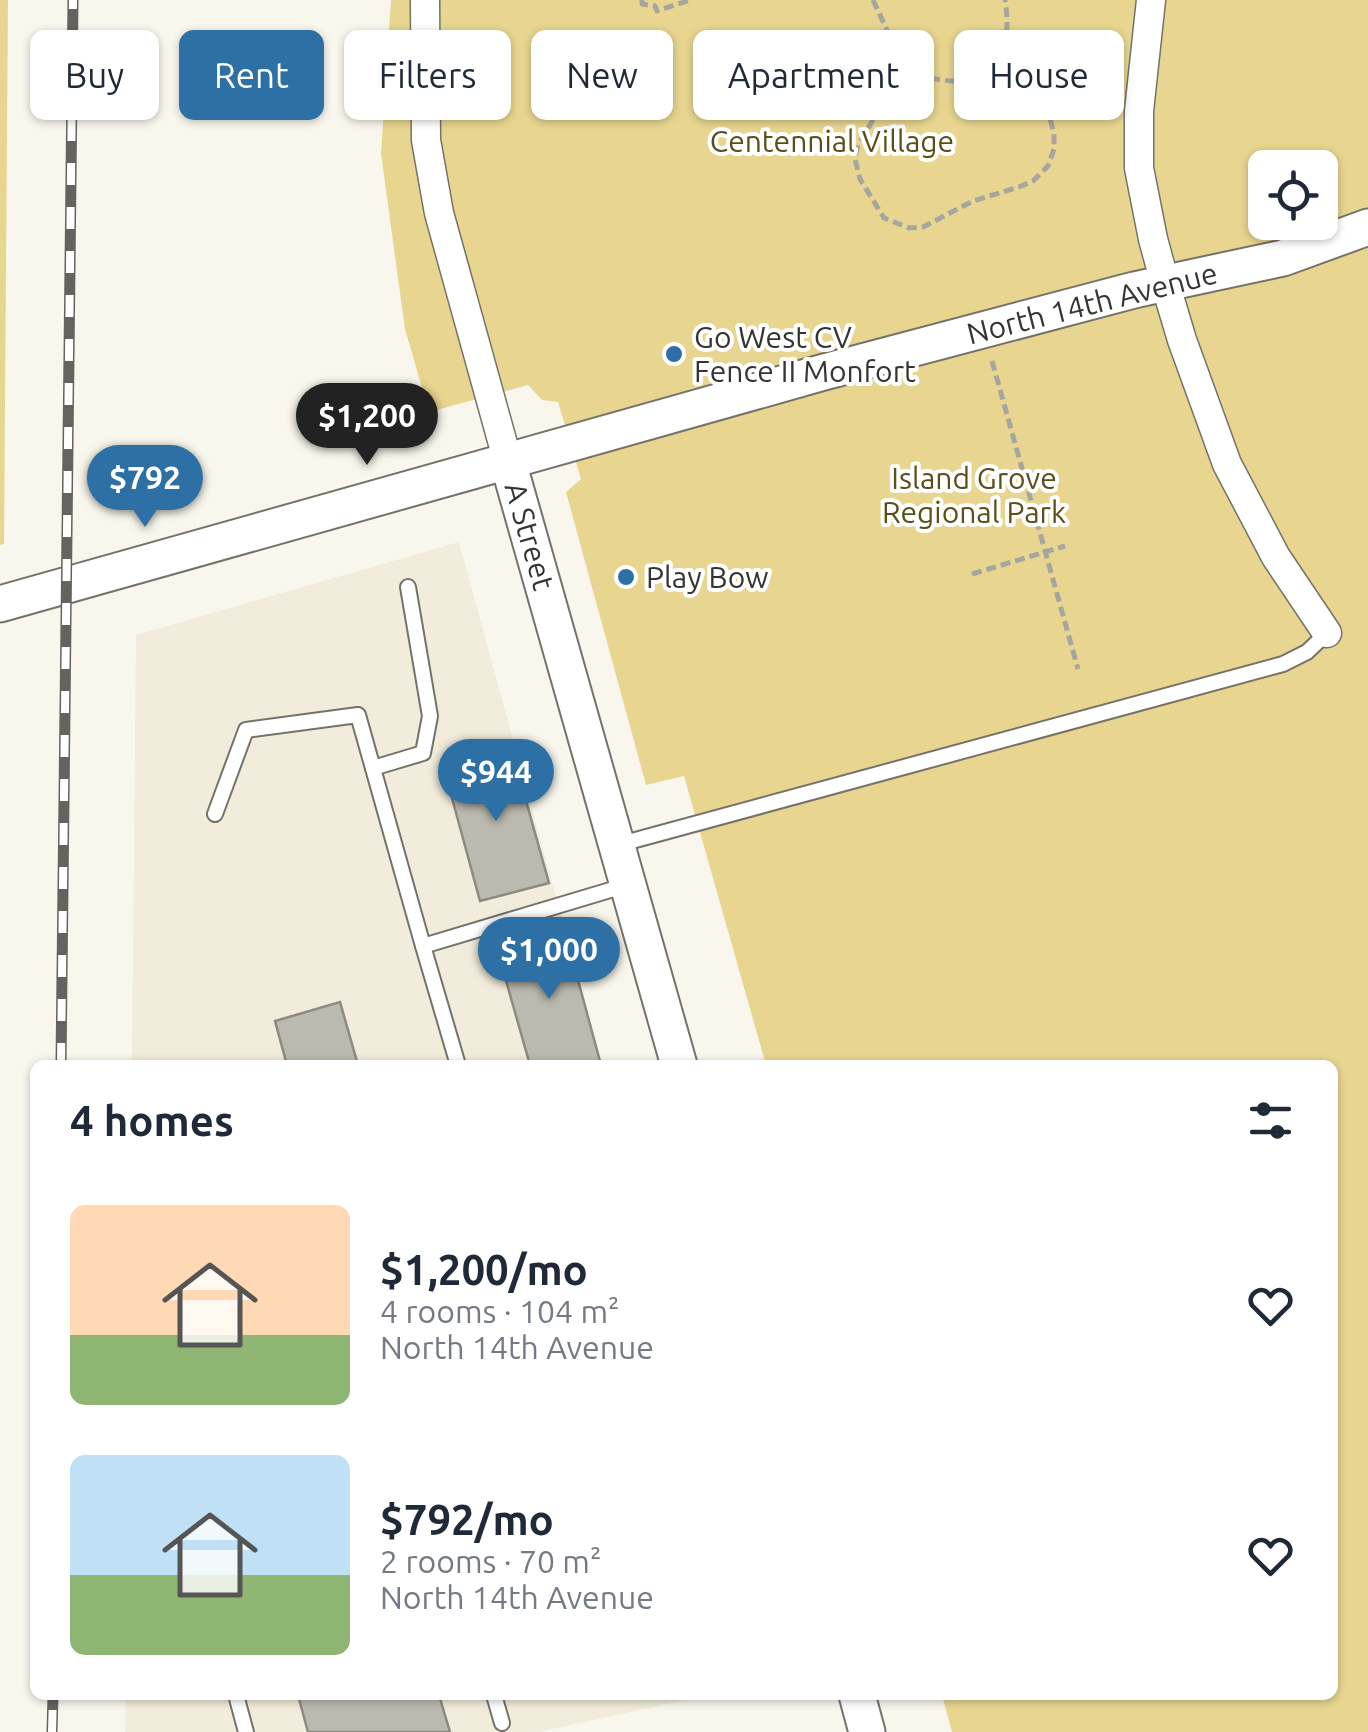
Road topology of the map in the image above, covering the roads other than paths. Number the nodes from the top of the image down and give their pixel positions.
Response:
1 (425, 0) edge
2 (1151, 0) edge
3 (1368, 227) edge
4 (1165, 283) junction
5 (508, 462) junction
6 (408, 586) dead end
7 (0, 604) edge
8 (1328, 633) joint
9 (373, 768) junction
10 (215, 814) dead end
11 (617, 845) junction
12 (628, 885) junction
13 (424, 946) junction
14 (457, 1060) edge
15 (678, 1060) edge
16 (237, 1700) edge
17 (495, 1700) edge
18 (857, 1700) edge
19 (502, 1723) dead end
20 (246, 1732) edge
21 (867, 1732) edge

1 - 5 street, A Street
2 - 4 street
3 - 4 street, North 14th Avenue
4 - 5 street, North 14th Avenue
4 - 8 street
5 - 7 street, North 14th Avenue
5 - 11 street, A Street
6 - 9 lane
8 - 11 lane
9 - 10 lane
9 - 13 lane
11 - 12 street, A Street
12 - 13 lane
12 - 15 street, A Street
13 - 14 lane
16 - 20 lane
17 - 19 lane
18 - 21 street

